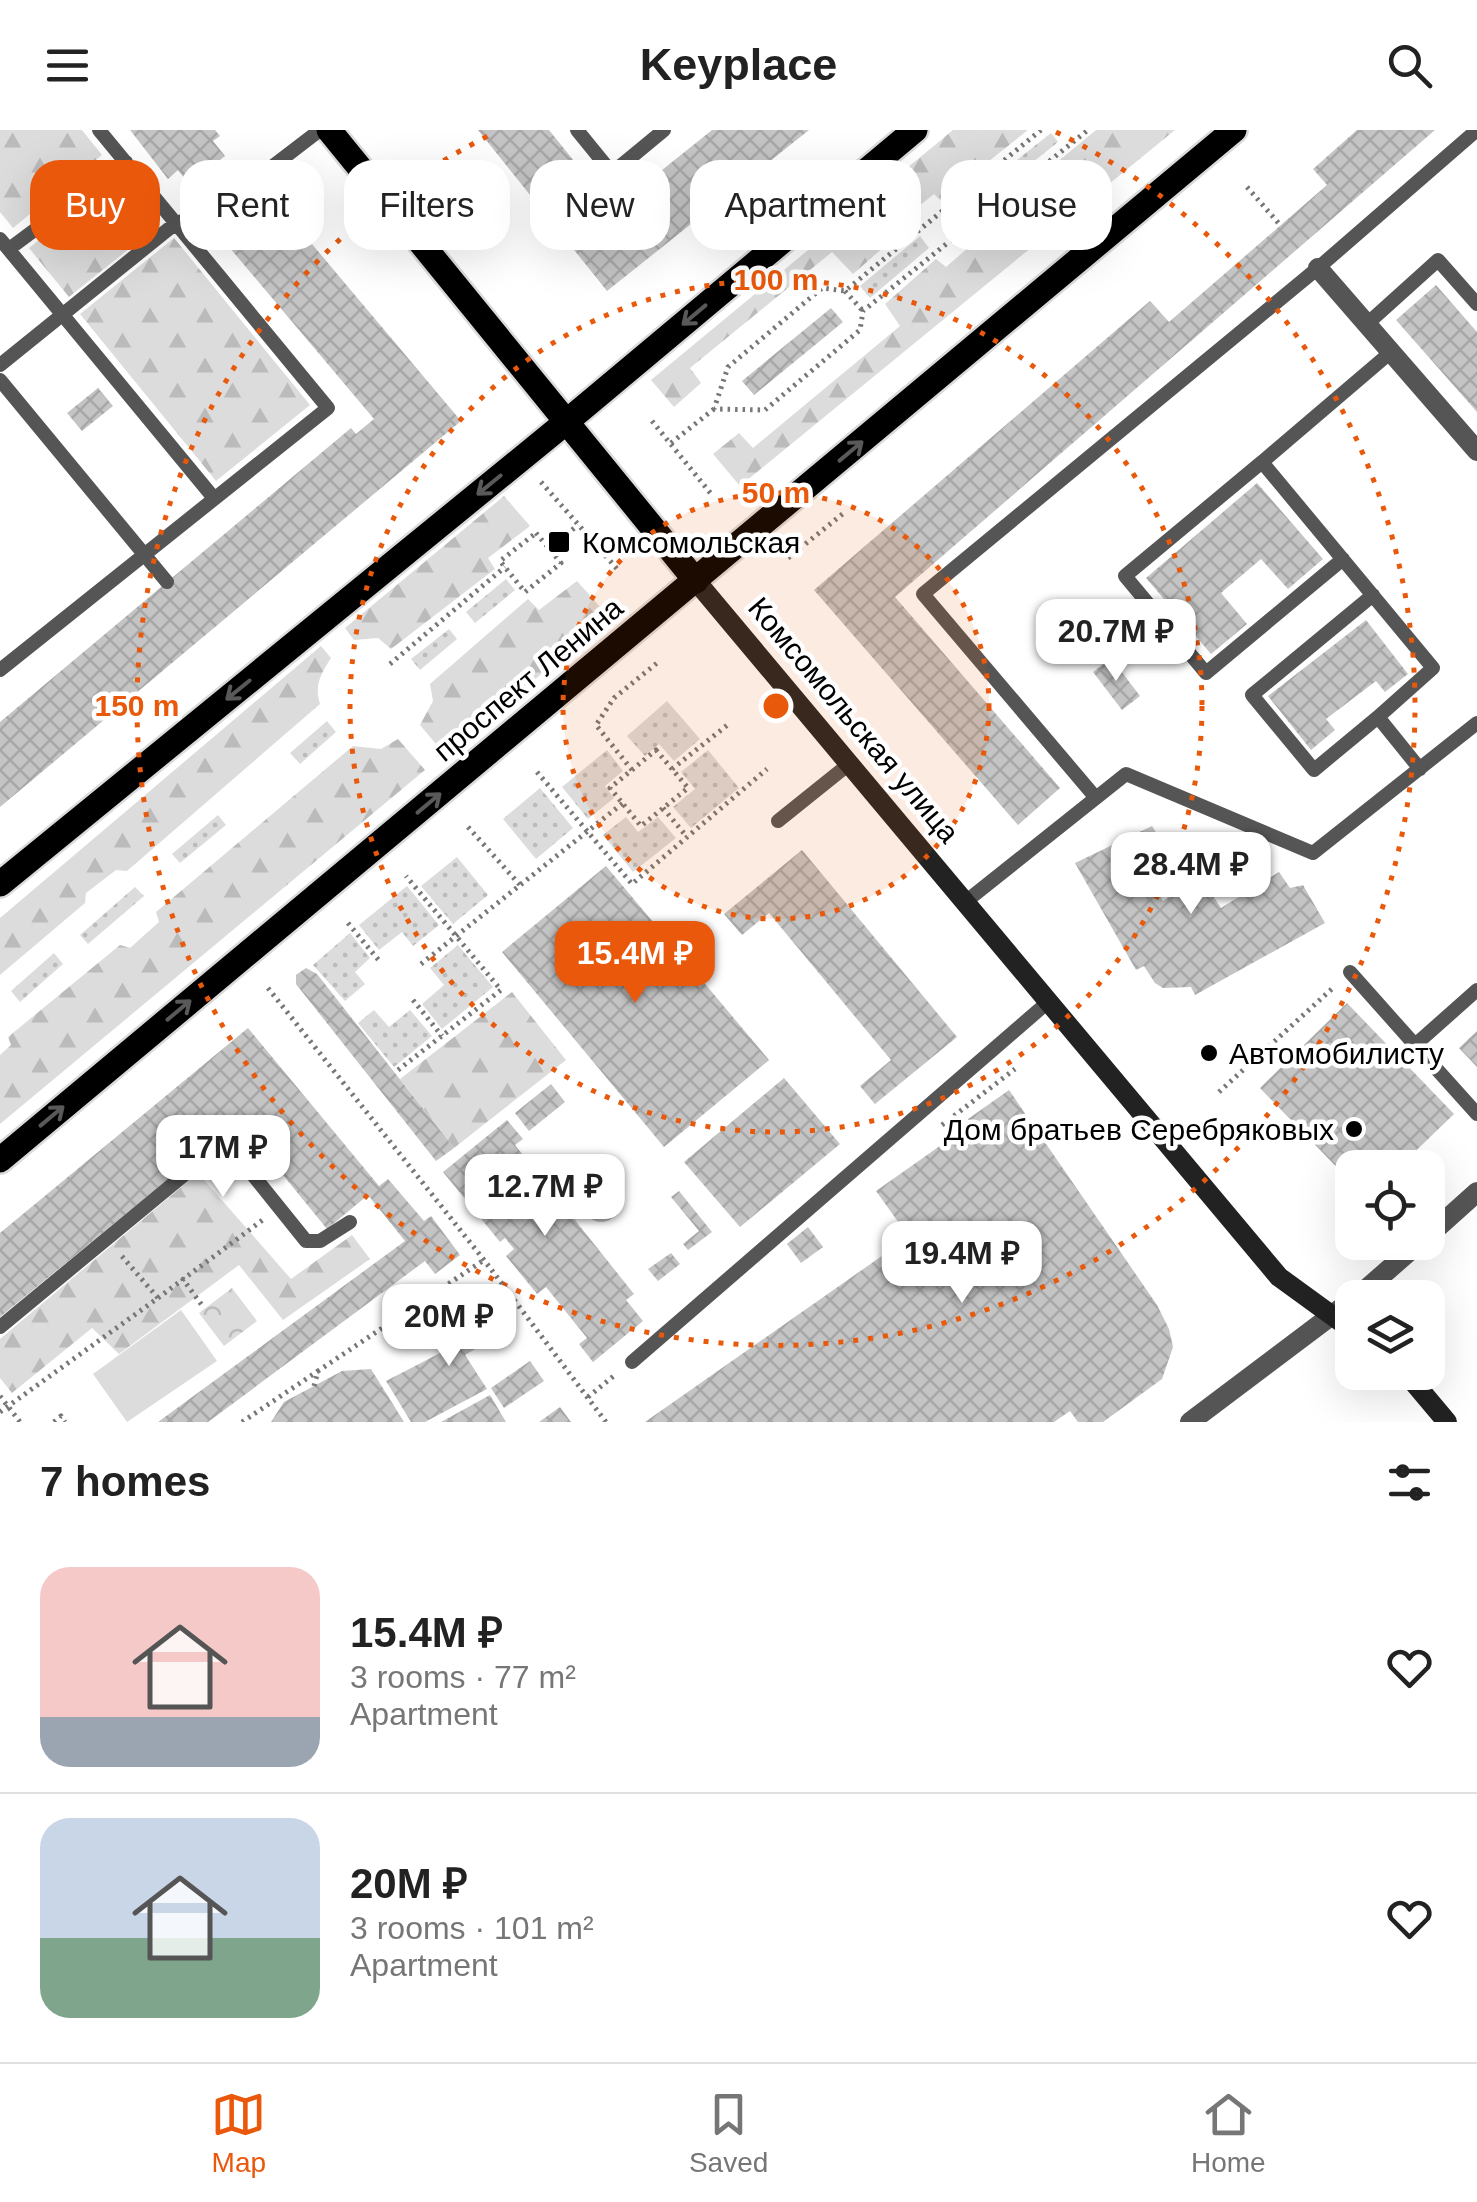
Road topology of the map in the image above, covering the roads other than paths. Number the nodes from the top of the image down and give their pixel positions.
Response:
1 (99, 130) edge
2 (320, 130) edge
3 (328, 130) edge
4 (577, 130) edge
5 (664, 130) edge
6 (914, 130) edge
7 (1234, 130) edge
8 (1477, 130) edge
9 (124, 160) edge
10 (160, 203) edge
11 (176, 223) junction
12 (30, 227) edge
13 (4, 244) edge
14 (1318, 268) junction
15 (1477, 304) edge
16 (62, 315) junction
17 (1367, 324) junction
18 (1391, 352) junction
19 (0, 365) edge
20 (0, 380) edge
21 (565, 424) junction
22 (1477, 451) edge
23 (1262, 462) junction
24 (213, 497) junction
25 (143, 553) junction
26 (1343, 559) junction
27 (696, 581) junction
28 (167, 582) dead end
29 (1373, 596) junction
30 (0, 670) edge
31 (1378, 717) junction
32 (1477, 723) edge
33 (849, 764) junction
34 (1420, 769) junction
35 (1096, 798) junction
36 (778, 821) dead end
37 (0, 884) edge
38 (964, 902) junction
39 (1350, 972) road end
40 (1477, 990) edge
41 (1048, 1002) junction
42 (1415, 1045) junction
43 (1477, 1114) edge
44 (0, 1160) edge
45 (1477, 1192) edge
46 (1445, 1221) edge
47 (350, 1222) dead end
48 (1399, 1260) edge
49 (1376, 1280) edge
50 (1335, 1315) edge
51 (1332, 1317) junction
52 (1335, 1319) edge
53 (0, 1327) edge
54 (632, 1362) road end
55 (1420, 1390) edge
56 (1190, 1422) edge
57 (1448, 1422) edge

1 - 9 lane
2 - 11 lane
3 - 21 main road, Комсомольская улица
4 - 5 lane
6 -> 21 main road
27 -> 7 main road, проспект Ленина
8 - 14 lane
10 - 11 lane
11 - 16 lane
11 - 24 lane
12 - 13 lane
13 - 16 lane
14 - 17 street
14 - 35 lane
15 - 17 lane
16 - 19 lane
16 - 24 lane
17 - 18 street
18 - 22 street
18 - 23 lane
20 - 25 lane
21 - 27 main road, Комсомольская улица
21 -> 37 main road
23 - 26 lane
23 - 26 lane
24 - 25 lane
25 - 28 lane
25 - 30 lane
26 - 29 lane
27 - 33 main road, Комсомольская улица
44 -> 27 main road, проспект Ленина
29 - 31 lane
29 - 31 lane
31 - 34 lane
32 - 34 lane
33 - 36 lane
33 - 38 main road, Комсомольская улица
34 - 35 lane
35 - 38 lane
38 - 41 main road, Комсомольская улица
39 - 42 lane
40 - 42 lane
41 - 51 main road, Комсомольская улица
41 - 54 lane
42 - 43 lane
45 - 46 street
47 - 53 lane
48 - 49 street
50 - 51 street
51 - 52 main road, Комсомольская улица
51 - 56 street
55 - 57 main road

